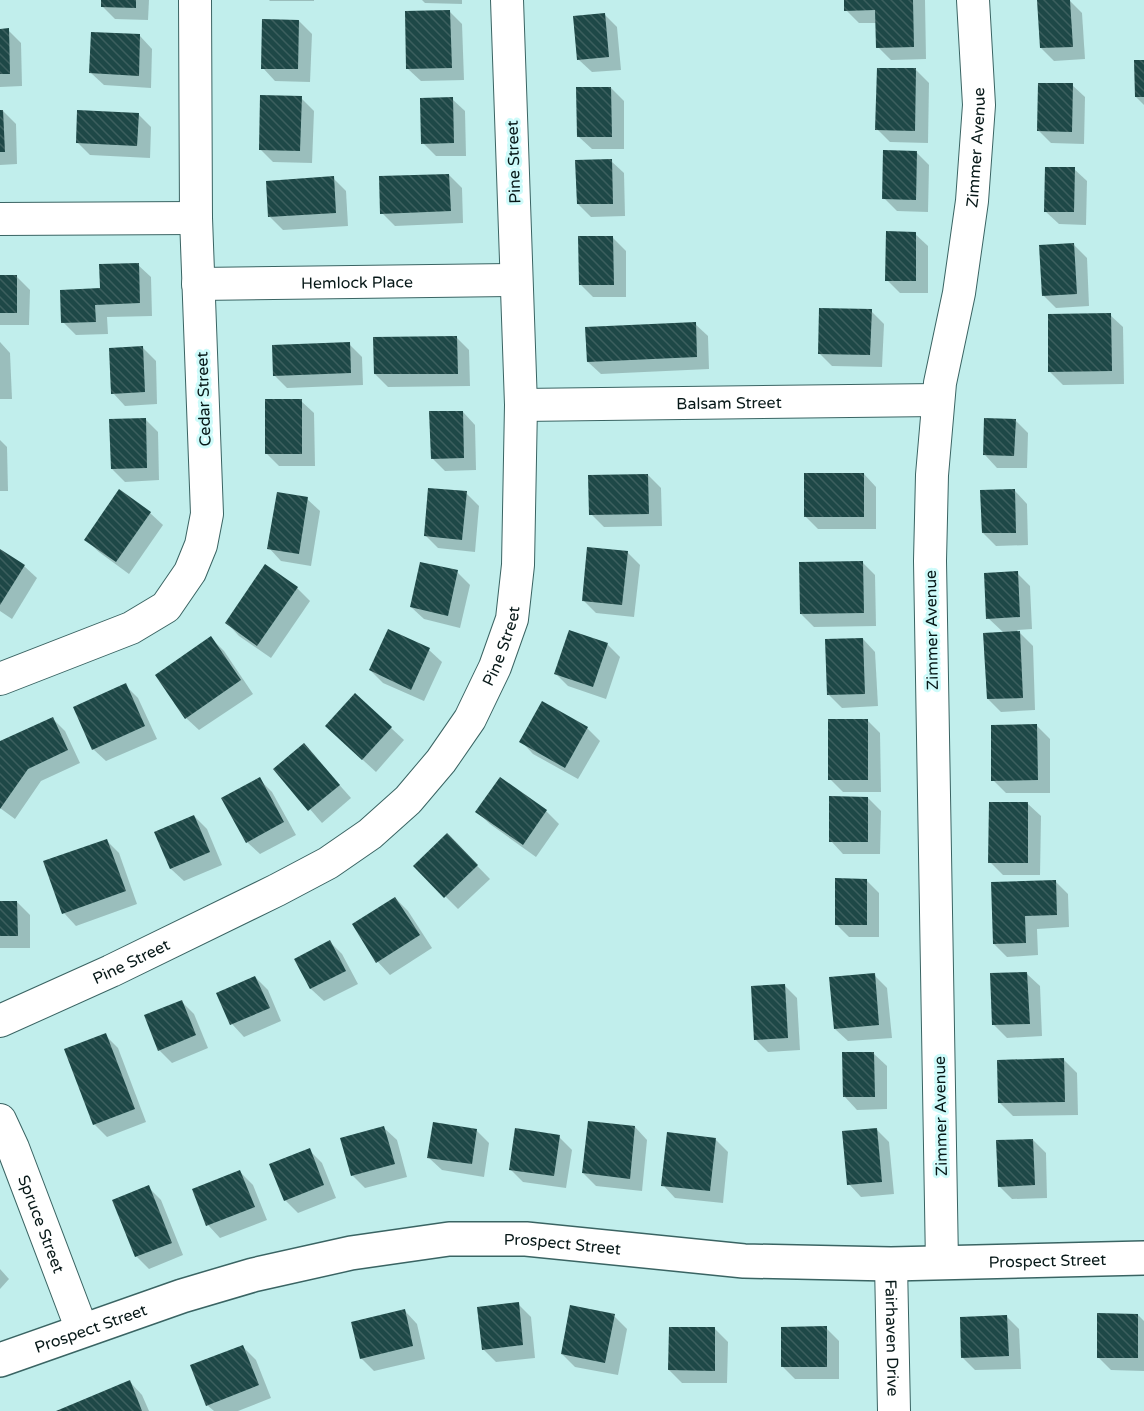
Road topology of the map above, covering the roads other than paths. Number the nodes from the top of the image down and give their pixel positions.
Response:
1 (195, 0) edge
2 (507, 0) edge
3 (973, 0) edge
4 (196, 218) junction
5 (0, 219) edge
6 (516, 280) junction
7 (198, 284) junction
8 (938, 400) junction
9 (521, 405) junction
10 (0, 679) edge
11 (0, 1021) edge
12 (0, 1120) edge
13 (1144, 1258) edge
14 (942, 1263) junction
15 (891, 1264) junction
16 (82, 1330) junction
17 (0, 1360) edge
18 (894, 1411) edge

1 - 4 street, Cedar Street
2 - 6 street, Pine Street
3 - 8 street, Zimmer Avenue
4 - 5 street
4 - 7 street, Cedar Street
6 - 7 street, Hemlock Place
6 - 9 street, Pine Street
7 - 10 street, Cedar Street
8 - 9 street, Balsam Street
8 - 14 street, Zimmer Avenue
9 - 11 street, Pine Street
12 - 16 street, Spruce Street
13 - 14 main road, Prospect Street
14 - 15 main road, Prospect Street
15 - 16 main road, Prospect Street
15 - 18 street, Fairhaven Drive
16 - 17 main road, Prospect Street

